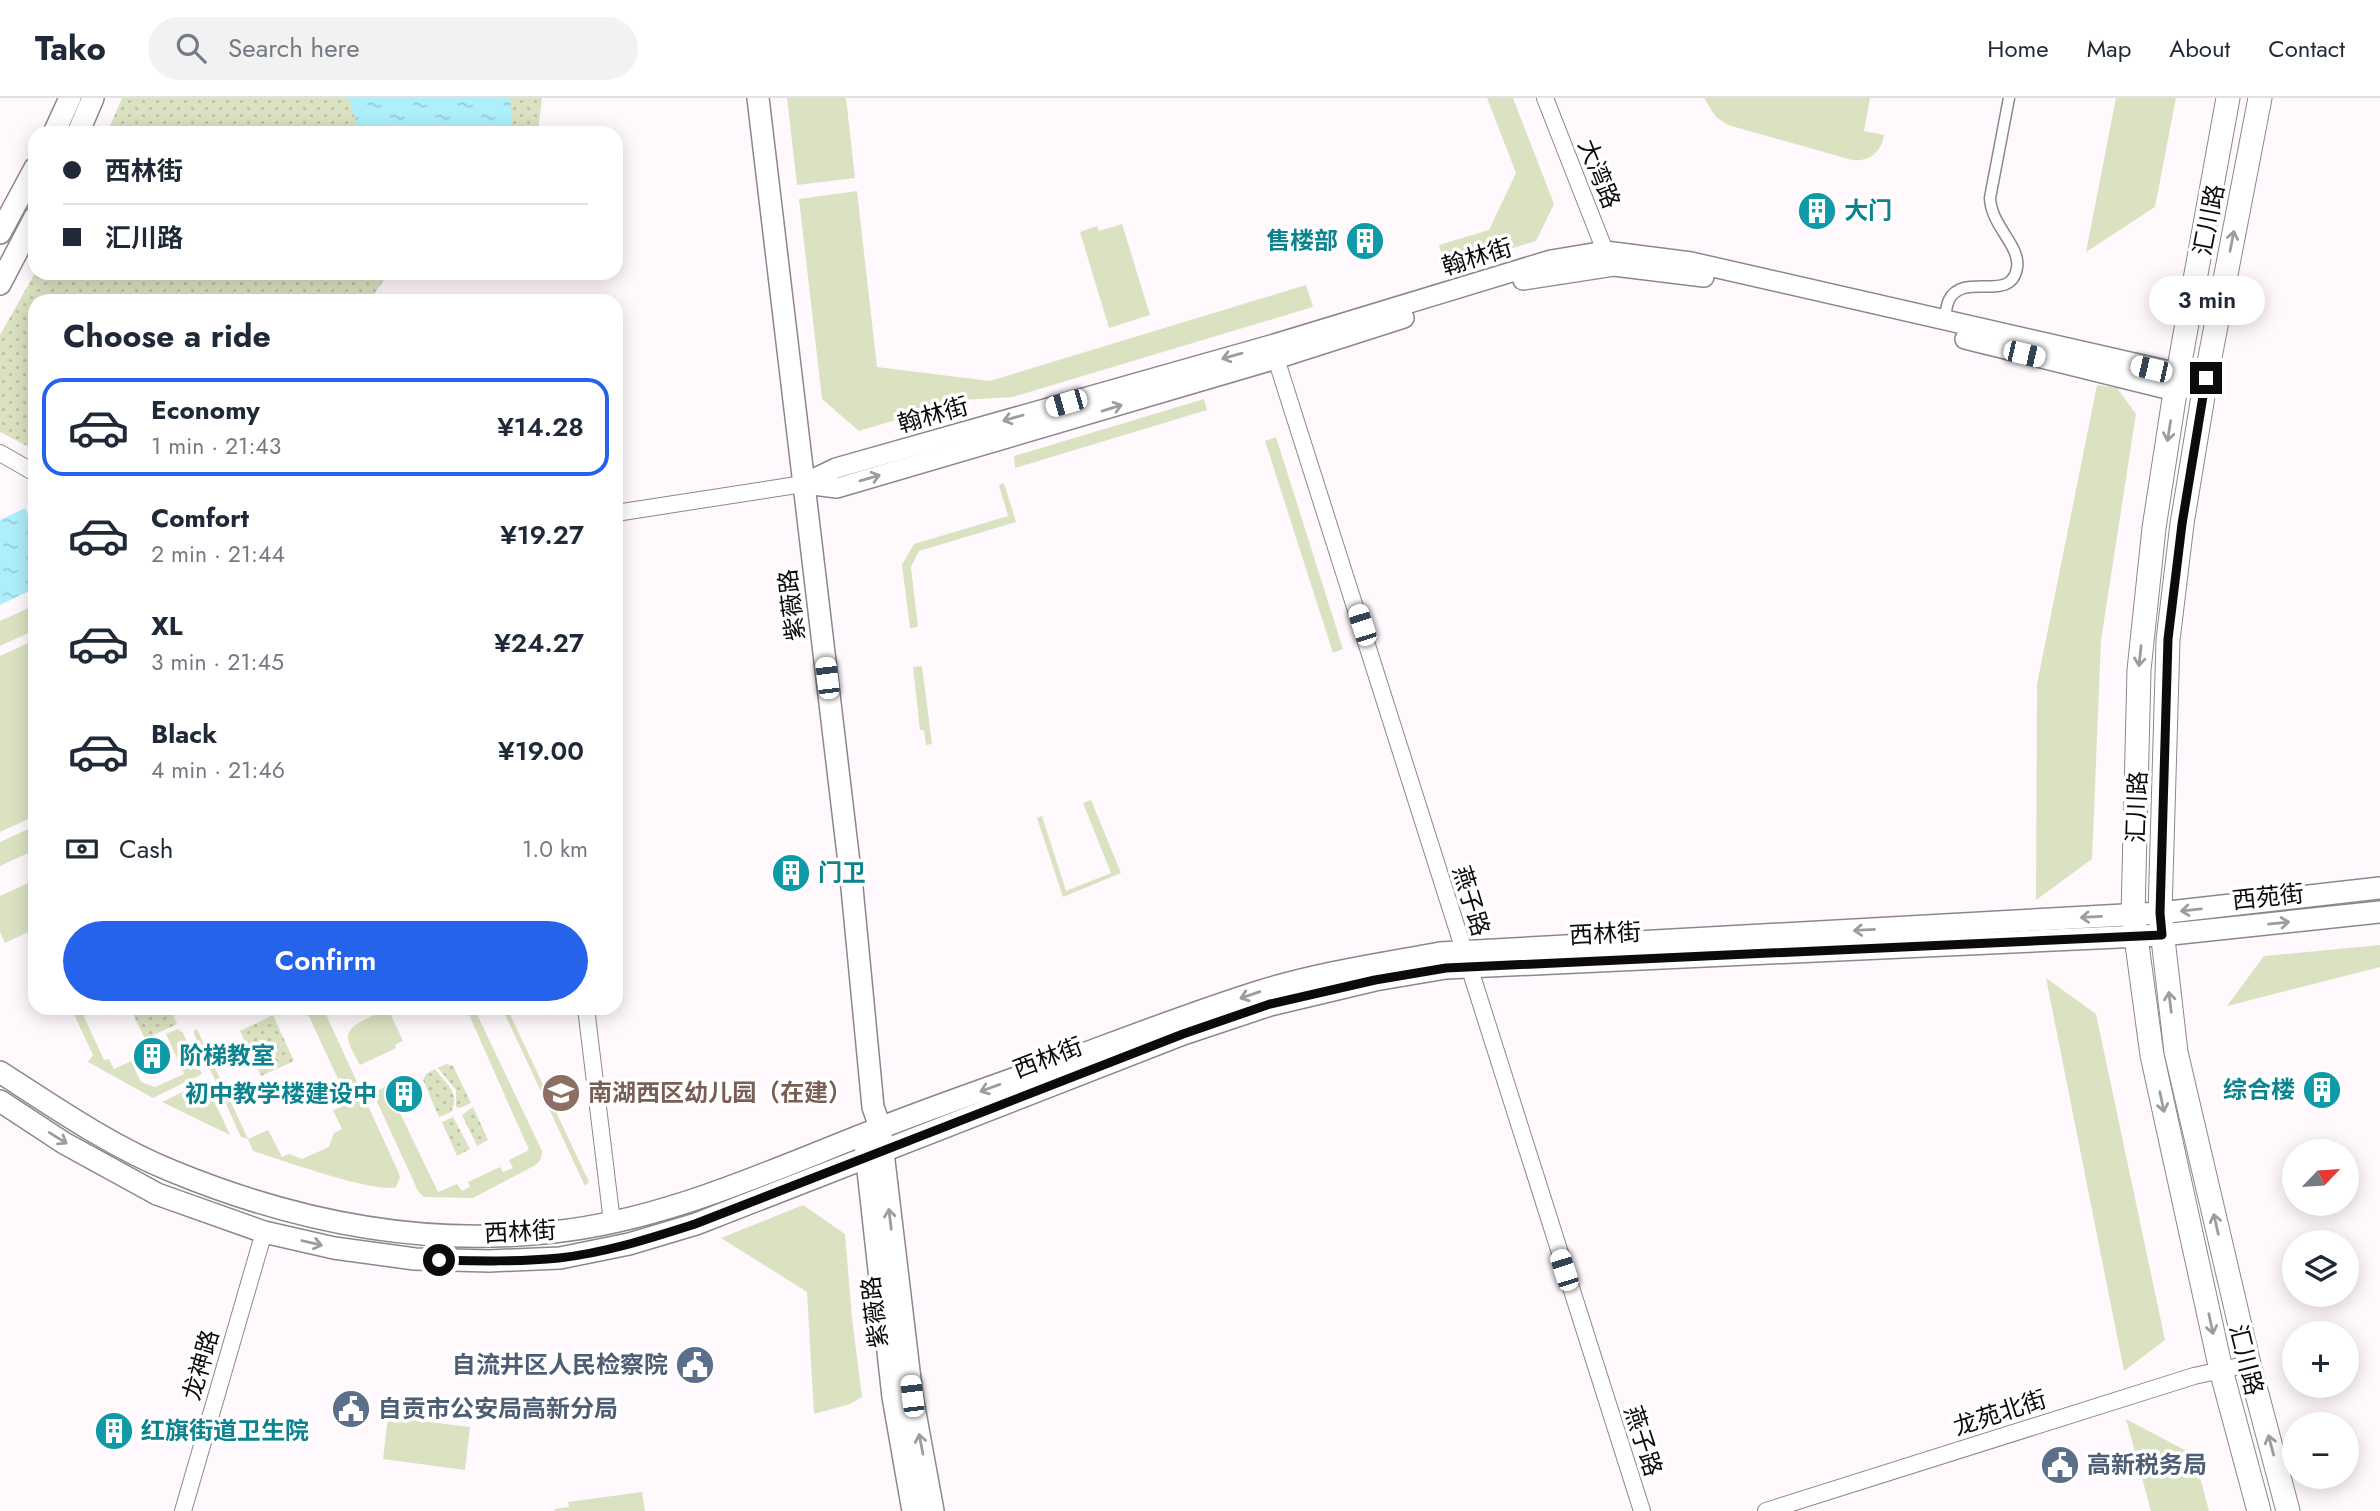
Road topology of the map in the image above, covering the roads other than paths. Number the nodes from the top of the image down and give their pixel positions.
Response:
1 (70, 98) edge
2 (93, 98) edge
3 (758, 98) edge
4 (1545, 98) edge
5 (2009, 98) edge
6 (2228, 98) edge
7 (2260, 98) edge
8 (57, 126) edge
9 (81, 126) edge
10 (28, 181) edge
11 (28, 230) edge
12 (0, 233) edge
13 (1605, 259) junction
14 (0, 284) edge
15 (1944, 321) junction
16 (1274, 352) junction
17 (2177, 382) junction
18 (0, 453) edge
19 (28, 469) edge
20 (803, 484) junction
21 (623, 512) edge
22 (2380, 888) edge
23 (2380, 912) edge
24 (2161, 924) junction
25 (2135, 925) junction
26 (1465, 959) junction
27 (587, 1015) edge
28 (0, 1072) edge
29 (0, 1101) edge
30 (872, 1131) junction
31 (874, 1153) junction
32 (612, 1222) junction
33 (264, 1232) junction
34 (2249, 1364) junction
35 (2221, 1370) junction
36 (183, 1511) edge
37 (913, 1511) edge
38 (933, 1511) edge
39 (1642, 1511) edge
40 (1766, 1511) edge
41 (2259, 1511) edge
42 (2288, 1511) edge

1 - 8 main road
2 - 9 main road
3 - 20 main road, 紫薇路
4 - 13 street, 大湾路
5 - 15 street
6 - 17 main road, 汇川路
24 -> 7 main road, 汇川路
10 - 12 main road
11 - 14 main road
13 - 15 street, 翰林街
13 - 16 street, 翰林街
13 - 17 street, 翰林街
15 - 17 street, 翰林街
16 - 20 street, 翰林街
16 - 26 street, 燕子路
17 -> 25 main road, 汇川路
18 - 19 street
20 - 21 street, 翰林街
20 - 30 main road, 紫薇路
22 -> 24 main road
24 -> 23 main road, 西苑街
24 - 25 main road, 西林街
34 -> 24 main road, 汇川路
25 - 26 main road, 西林街
25 -> 35 main road, 汇川路
26 -> 30 main road, 西林街
26 - 31 main road, 西林街
26 - 39 street, 燕子路
27 - 32 street
28 - 32 main road, 西林街
29 -> 33 main road, 西林街
30 - 31 main road, 紫薇路
30 - 32 main road, 西林街
33 -> 31 main road, 西林街
31 - 37 main road, 紫薇路
38 -> 31 main road, 紫薇路
33 - 36 street, 龙神路
34 - 35 street, 龙苑北街
42 -> 34 main road, 汇川路
35 - 40 street, 龙苑北街
35 - 41 main road, 汇川路

